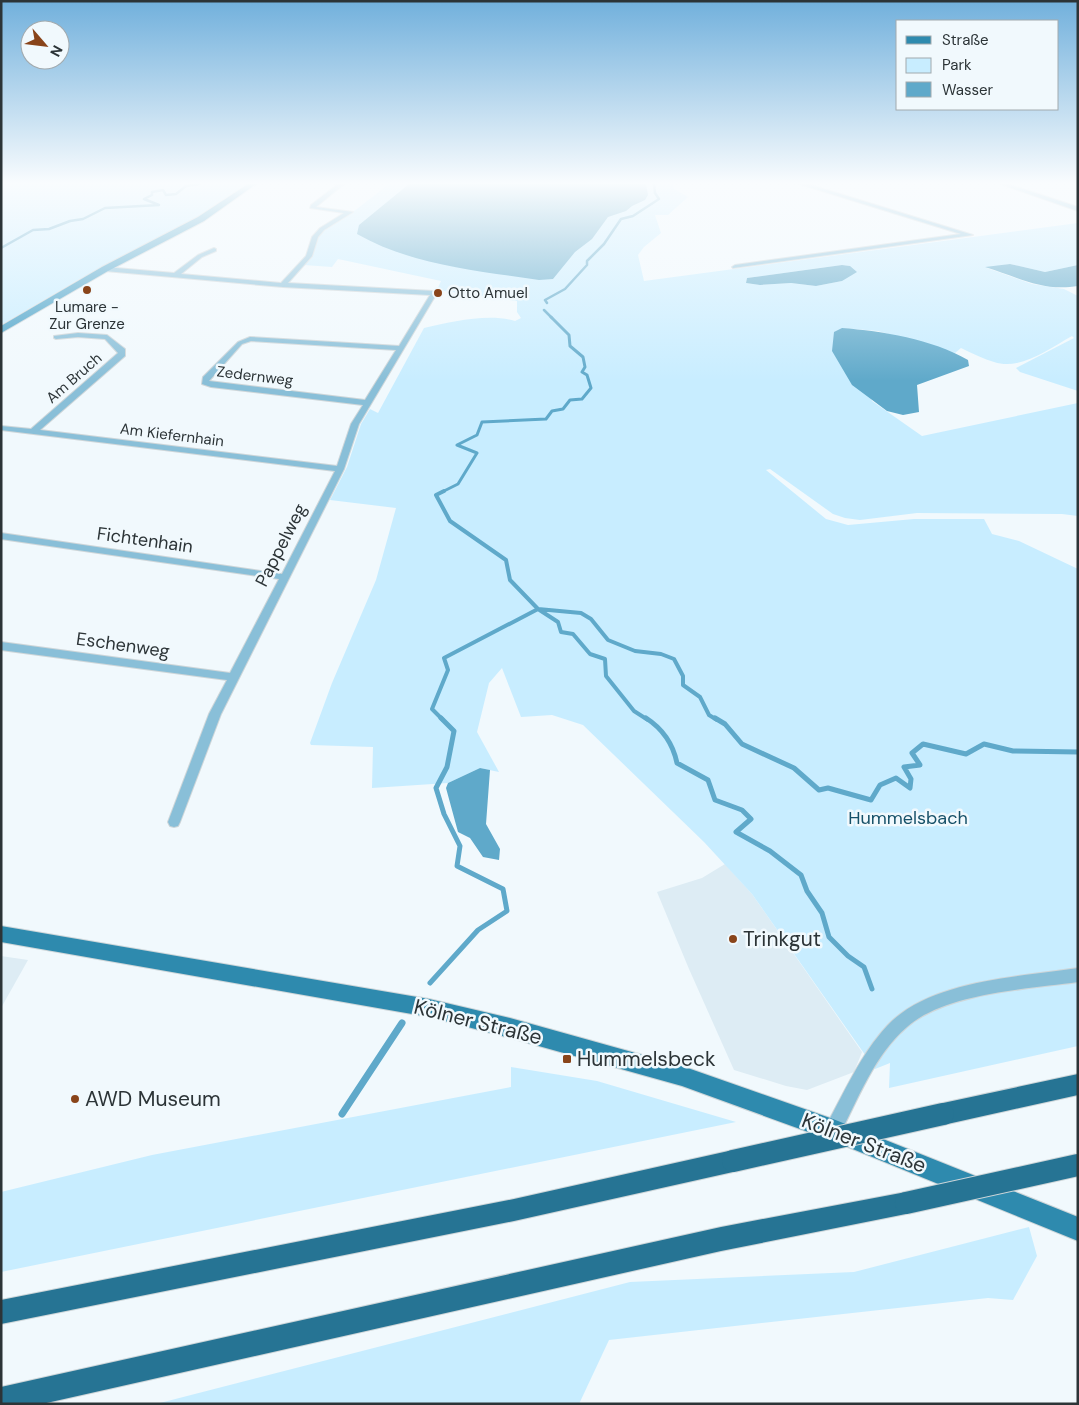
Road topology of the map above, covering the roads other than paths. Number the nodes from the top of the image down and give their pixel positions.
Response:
1 (142, 250) edge
2 (214, 250) dead end
3 (311, 250) edge
4 (867, 250) edge
5 (735, 267) dead end
6 (105, 269) junction
7 (175, 276) junction
8 (283, 285) junction
9 (1, 330) edge
10 (56, 338) dead end
11 (401, 348) junction
12 (367, 403) junction
13 (1, 428) edge
14 (32, 432) junction
15 (340, 469) junction
16 (1, 536) edge
17 (284, 576) junction
18 (4, 650) edge
19 (232, 677) junction
20 (174, 822) dead end
21 (1, 934) edge
22 (1078, 975) edge
23 (1078, 1084) edge
24 (833, 1130) junction
25 (1078, 1165) edge
26 (1078, 1229) edge
27 (1, 1312) edge
28 (1, 1400) edge

1 - 6 main road
2 - 7 street
3 - 8 street
4 - 5 street
6 - 7 street
6 - 9 main road
7 - 8 street
8 - 11 street, Pappelweg
10 - 14 street, Am Bruch
11 - 12 street, Pappelweg
11 - 12 street, Zedernweg
12 - 15 street, Pappelweg
13 - 14 street, Am Kiefernhain
14 - 15 street, Am Kiefernhain
15 - 17 street, Pappelweg
16 - 17 street, Fichtenhain
17 - 19 street, Pappelweg
18 - 19 street, Eschenweg
19 - 20 street, Pappelweg
21 - 24 main road, Kölner Straße
22 - 24 street
23 - 27 highway, bridge
24 - 26 main road, Kölner Straße
25 - 28 highway, bridge

